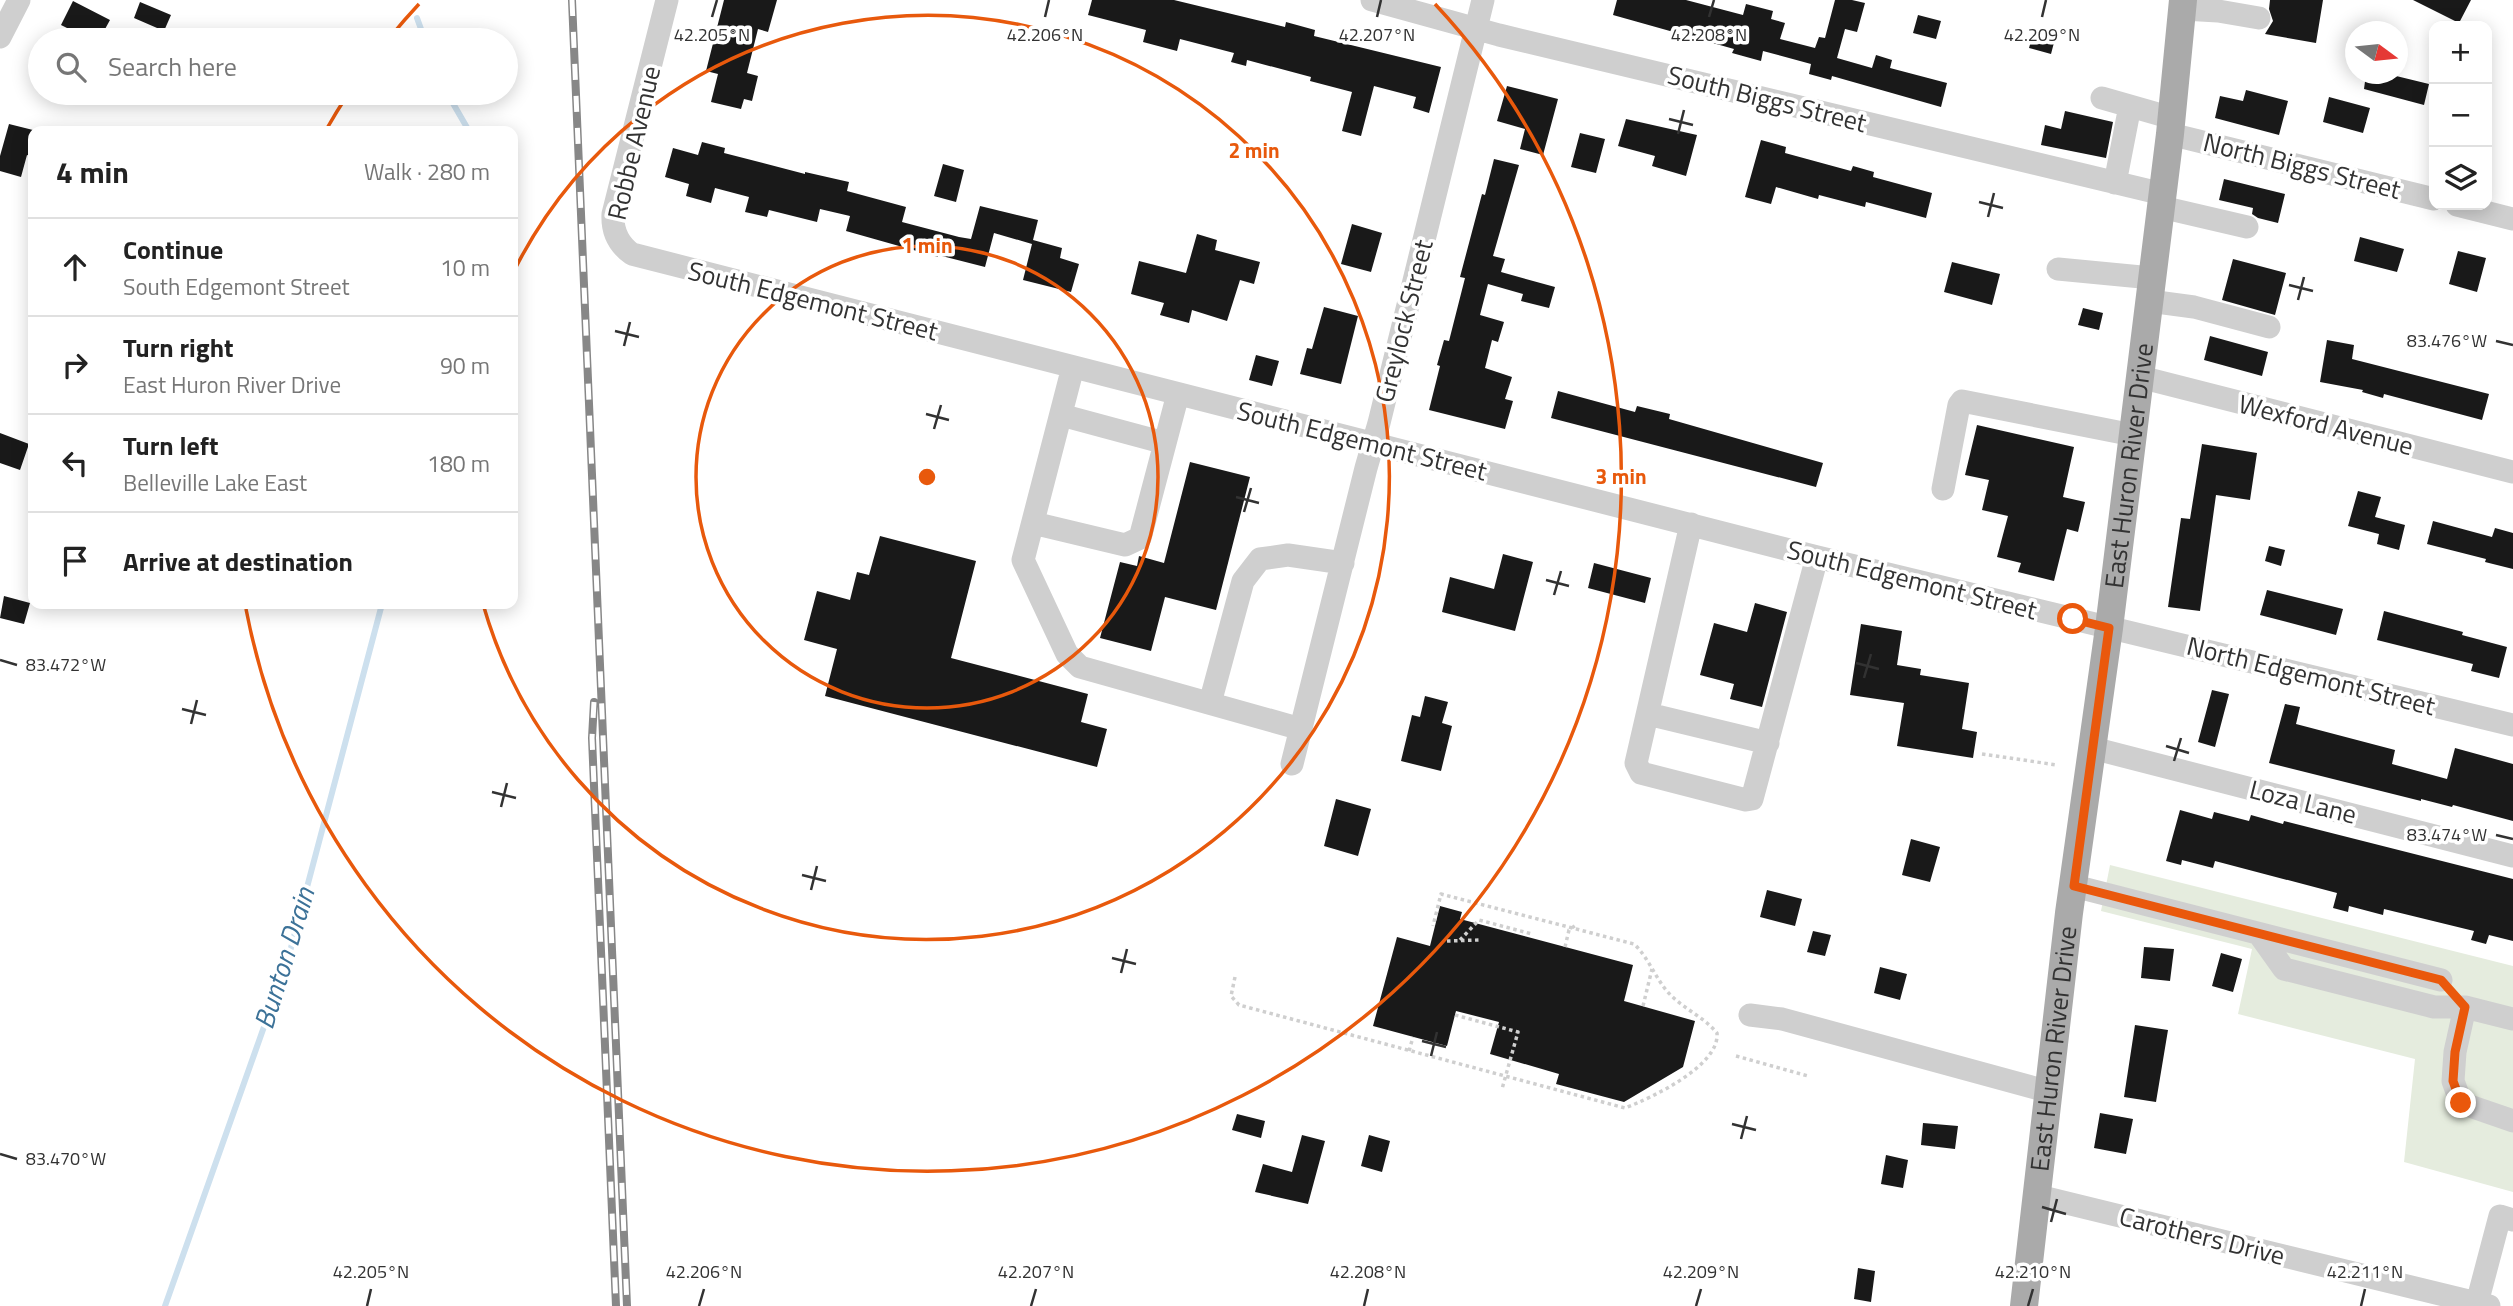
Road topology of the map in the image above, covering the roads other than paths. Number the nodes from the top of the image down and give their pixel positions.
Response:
1 (19, 0) edge
2 (667, 0) edge
3 (1372, 0) edge
4 (1483, 0) edge
5 (2183, 4) edge
6 (2259, 18) dead end
7 (1476, 27) junction
8 (0, 37) edge
9 (2102, 99) dead end
10 (2130, 106) junction
11 (2171, 126) junction
12 (2115, 183) junction
13 (2429, 198) edge
14 (2162, 201) junction
15 (2477, 210) edge
16 (2513, 219) edge
17 (2247, 227) dead end
18 (620, 243) joint
19 (2058, 269) dead end
20 (2151, 289) junction
21 (2269, 327) dead end
22 (1073, 367) junction
23 (2140, 377) junction
24 (1178, 394) junction
25 (1061, 415) junction
26 (2133, 435) junction
27 (1165, 443) junction
28 (1373, 443) junction
29 (2513, 472) edge
30 (1943, 489) dead end
31 (1033, 523) junction
32 (1691, 524) junction
33 (1817, 557) junction
34 (1343, 563) junction
35 (2109, 628) junction
36 (1210, 703) junction
37 (1648, 714) junction
38 (2513, 725) edge
39 (1301, 729) junction
40 (1768, 743) junction
41 (2092, 748) junction
42 (1292, 764) dead end
43 (2513, 856) edge
44 (2074, 886) junction
45 (2259, 934) junction
46 (2465, 1007) junction
47 (1750, 1014) dead end
48 (2513, 1019) edge
49 (2050, 1092) junction
50 (2513, 1121) edge
51 (2038, 1196) junction
52 (2513, 1220) edge
53 (2483, 1305) edge
54 (2024, 1306) edge

1 - 8 street
2 - 18 street, Robbe Avenue
3 - 7 street, South Biggs Street
4 - 7 street, Greylock Street
5 - 6 street
5 - 11 main road, East Huron River Drive
7 - 12 street, South Biggs Street
7 - 28 street, Greylock Street
9 - 10 street, North Biggs Street
10 - 11 street, North Biggs Street
10 - 12 street
11 - 13 street, North Biggs Street
11 - 14 main road, East Huron River Drive
12 - 14 street, South Biggs Street
14 - 17 street, South Biggs Street
14 - 20 main road, East Huron River Drive
15 - 16 street
18 - 22 street, South Edgemont Street
19 - 20 street
20 - 21 street
20 - 23 main road, East Huron River Drive
22 - 24 street, South Edgemont Street
22 - 25 street
23 - 26 main road, East Huron River Drive
23 - 29 street, Wexford Avenue
24 - 27 street
24 - 28 street, South Edgemont Street
25 - 27 street
25 - 31 street
26 - 30 street
26 - 35 main road, East Huron River Drive
27 - 31 street
28 - 32 street, South Edgemont Street
28 - 34 street, Greylock Street
31 - 36 street
32 - 33 street, South Edgemont Street
32 - 37 street
33 - 35 street, South Edgemont Street
33 - 40 street
34 - 36 street
34 - 39 street, Greylock Street
35 - 38 street, North Edgemont Street
35 - 41 main road, East Huron River Drive
36 - 39 street
37 - 40 street
37 - 40 street
39 - 42 street, Greylock Street
41 - 43 street, Loza Lane
41 - 44 main road, East Huron River Drive
44 - 45 street
44 - 49 main road, East Huron River Drive
45 - 46 street
45 - 46 street
46 - 48 street
46 - 50 street
47 - 49 street
49 - 51 main road, East Huron River Drive
51 - 53 street, Carothers Drive
51 - 54 main road, East Huron River Drive
52 - 53 street

